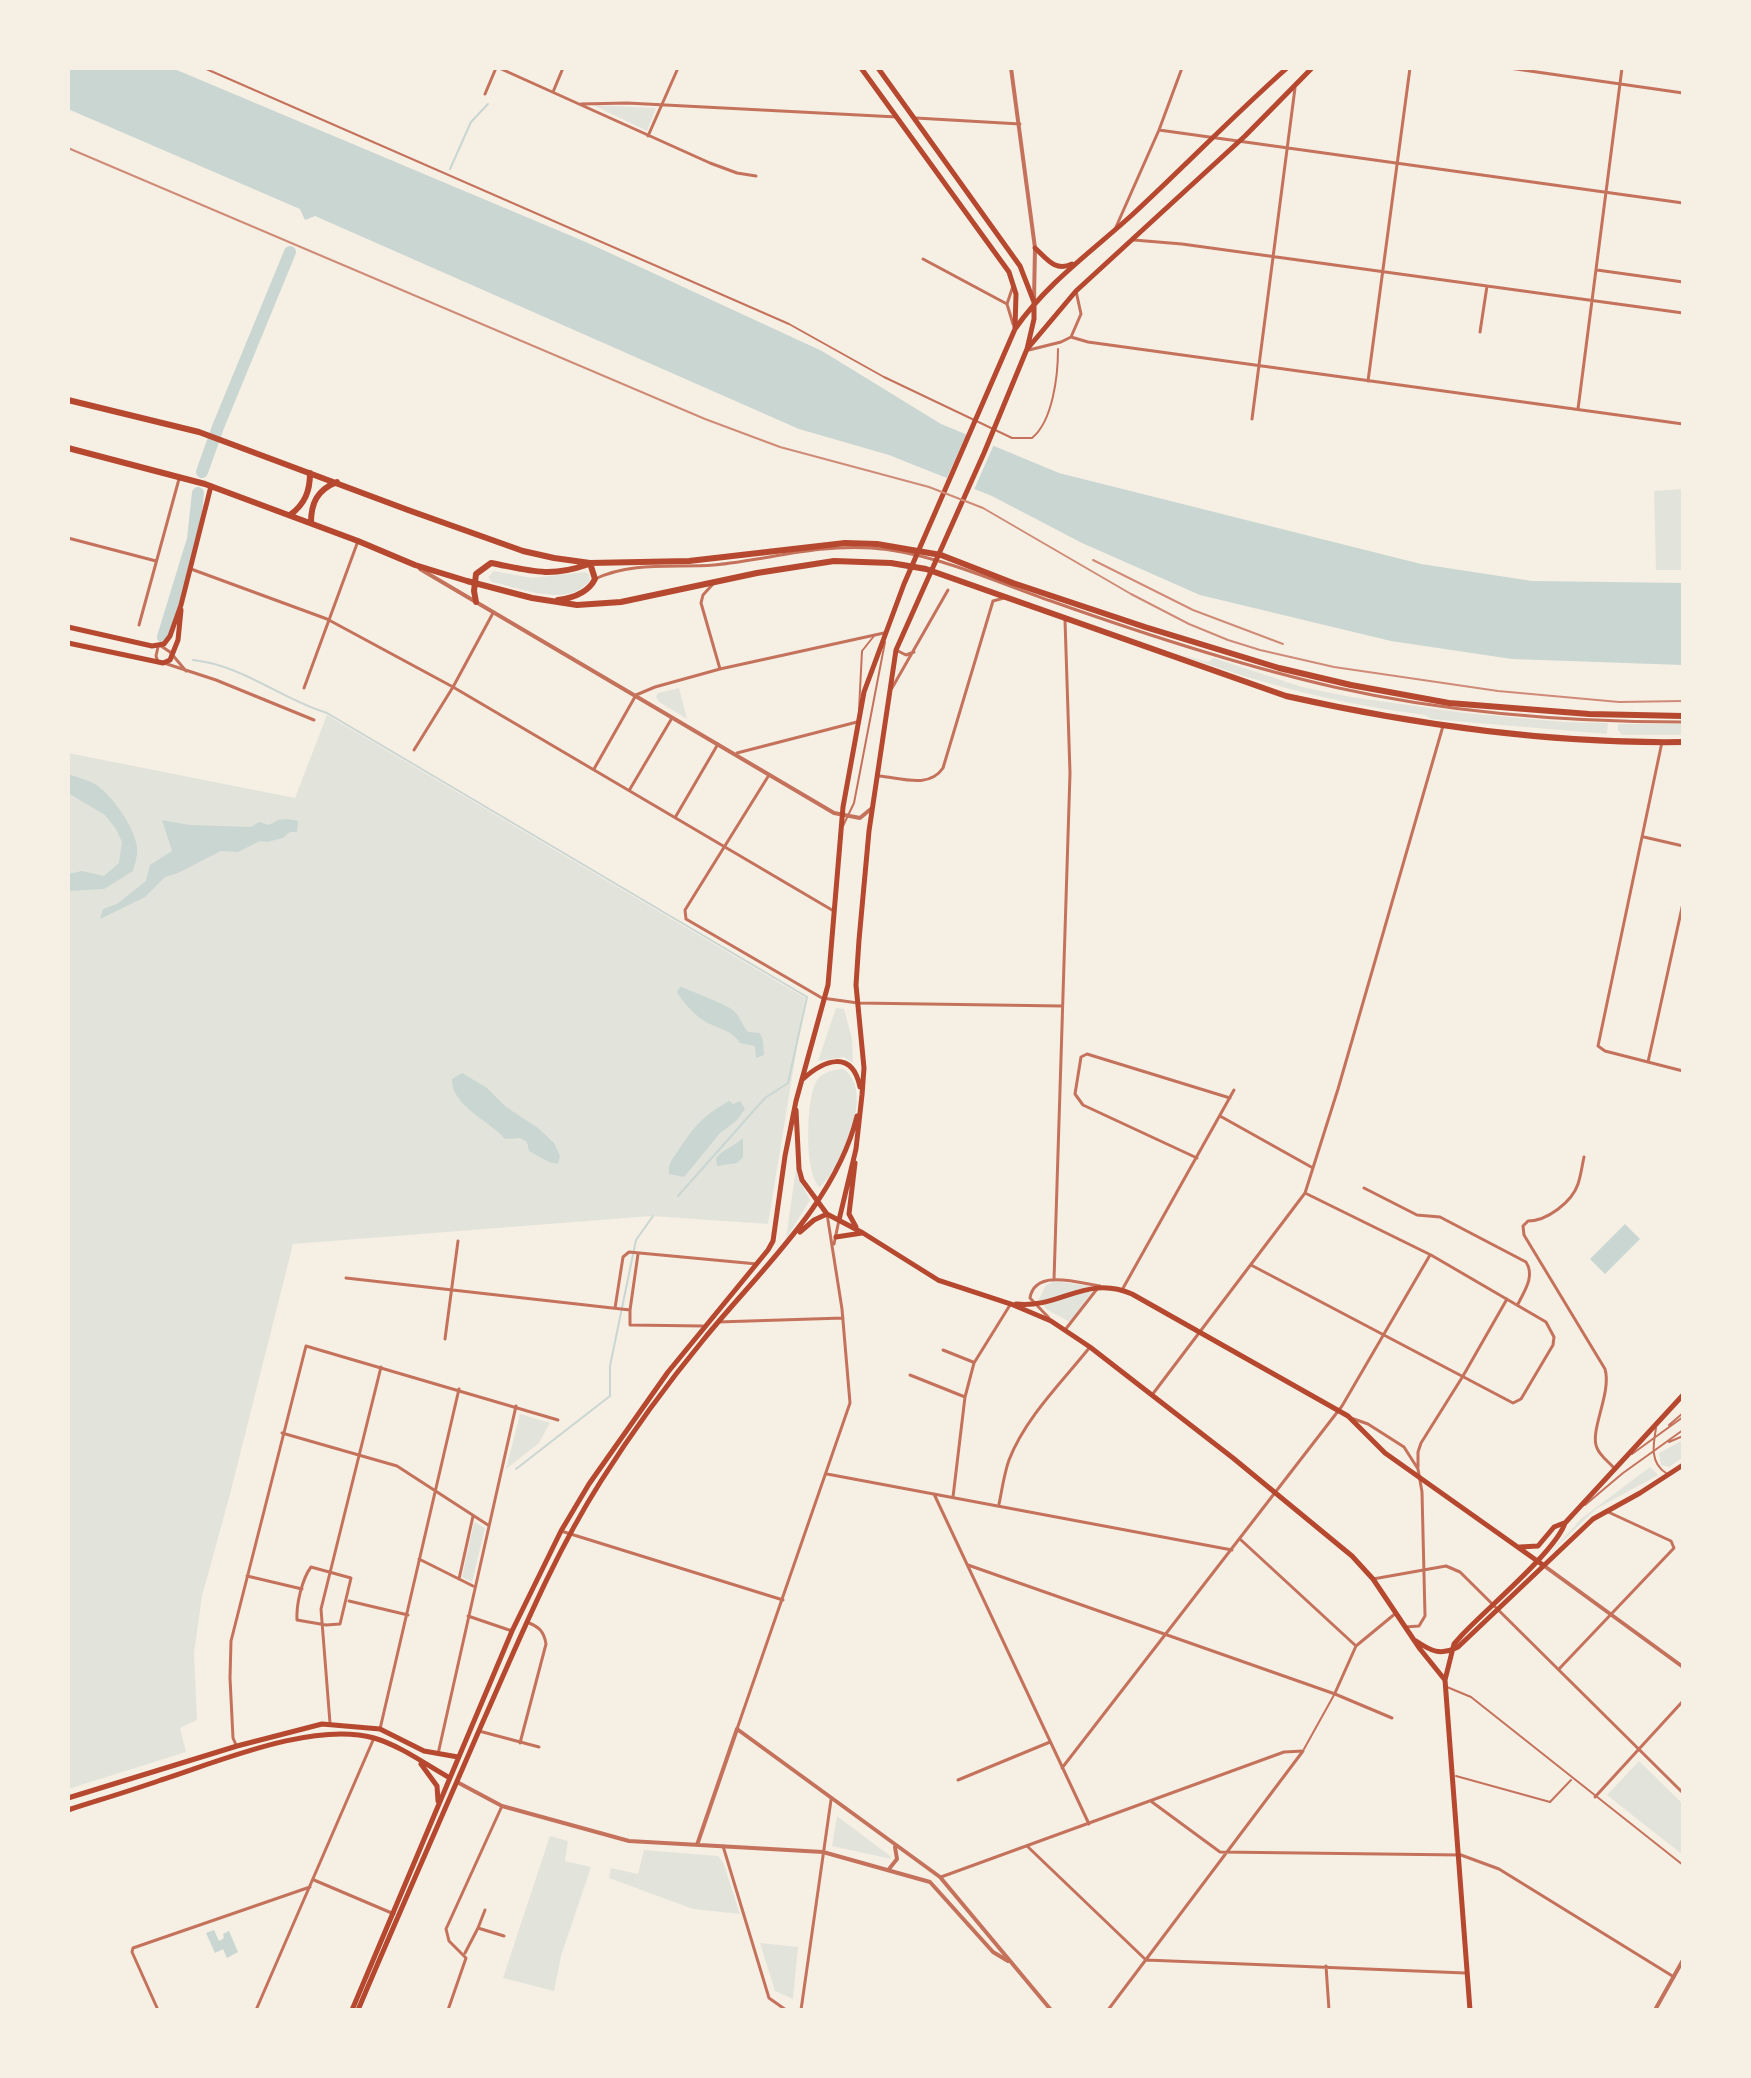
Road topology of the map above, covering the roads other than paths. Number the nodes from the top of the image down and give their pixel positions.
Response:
1 (204, 68) edge
2 (498, 68) edge
3 (563, 68) edge
4 (678, 68) edge
5 (861, 68) edge
6 (878, 68) edge
7 (1010, 68) edge
8 (1182, 68) edge
9 (1287, 68) edge
10 (1312, 68) edge
11 (1410, 68) edge
12 (1509, 68) edge
13 (1622, 68) edge
14 (1620, 84) junction
15 (1295, 85) junction
16 (553, 92) junction
17 (1683, 93) edge
18 (485, 94) dead end
19 (581, 104) junction
20 (661, 106) junction
21 (897, 117) junction
22 (913, 118) junction
23 (1020, 124) junction
24 (1159, 130) junction
25 (648, 136) junction
26 (1213, 138) junction
27 (1238, 142) junction
28 (1288, 149) junction
29 (1397, 163) junction
30 (756, 176) dead end
31 (1608, 192) junction
32 (1683, 203) edge
33 (1114, 231) junction
34 (1134, 240) junction
35 (1035, 248) junction
36 (1274, 258) junction
37 (923, 259) dead end
38 (1076, 262) junction
39 (1597, 270) junction
40 (1382, 273) junction
41 (1013, 282) junction
42 (1683, 282) edge
43 (1487, 286) junction
44 (1076, 291) junction
45 (1593, 299) junction
46 (1034, 302) junction
47 (1007, 304) junction
48 (1683, 313) edge
49 (1015, 329) junction
50 (1480, 332) dead end
51 (1071, 337) junction
52 (1058, 349) dead end
53 (1026, 350) junction
54 (1259, 366) junction
55 (1368, 382) junction
56 (68, 400) edge
57 (1578, 410) junction
58 (1252, 419) dead end
59 (1683, 424) edge
60 (68, 448) edge
61 (310, 473) junction
62 (183, 477) junction
63 (337, 482) junction
64 (208, 485) junction
65 (290, 515) junction
66 (311, 523) junction
67 (68, 538) edge
68 (358, 541) junction
69 (156, 561) junction
70 (590, 563) junction
71 (415, 565) junction
72 (191, 569) junction
73 (595, 579) junction
74 (474, 583) junction
75 (714, 583) junction
76 (948, 590) dead end
77 (1008, 597) junction
78 (551, 601) junction
79 (476, 602) junction
80 (181, 605) junction
81 (493, 613) junction
82 (1065, 618) junction
83 (327, 619) junction
84 (139, 625) dead end
85 (68, 627) edge
86 (885, 632) junction
87 (874, 635) junction
88 (68, 643) edge
89 (160, 646) junction
90 (896, 650) junction
91 (914, 652) junction
92 (173, 655) junction
93 (161, 663) junction
94 (720, 669) junction
95 (186, 671) junction
96 (453, 687) junction
97 (304, 688) dead end
98 (890, 691) junction
99 (636, 695) junction
100 (859, 712) junction
101 (672, 718) junction
102 (1683, 719) edge
103 (314, 720) dead end
104 (857, 722) junction
105 (1443, 726) junction
106 (1662, 742) junction
107 (1683, 742) edge
108 (718, 744) junction
109 (414, 750) dead end
110 (734, 754) junction
111 (594, 769) junction
112 (769, 775) junction
113 (879, 776) junction
114 (630, 789) junction
115 (873, 806) junction
116 (676, 816) junction
117 (845, 817) junction
118 (1643, 837) junction
119 (725, 846) junction
120 (1683, 846) edge
121 (1683, 903) edge
122 (835, 911) junction
123 (824, 1000) junction
124 (858, 1003) junction
125 (1062, 1006) junction
126 (1648, 1062) junction
127 (1683, 1071) edge
128 (801, 1081) junction
129 (1234, 1090) dead end
130 (862, 1095) junction
131 (1230, 1098) junction
132 (796, 1101) junction
133 (1220, 1116) junction
134 (856, 1149) junction
135 (1584, 1157) dead end
136 (1197, 1158) junction
137 (1313, 1168) junction
138 (1364, 1188) dead end
139 (1305, 1193) junction
140 (816, 1201) junction
141 (827, 1214) junction
142 (839, 1220) junction
143 (863, 1233) junction
144 (836, 1237) junction
145 (458, 1241) dead end
146 (790, 1241) junction
147 (833, 1248) junction
148 (638, 1254) junction
149 (1431, 1255) junction
150 (757, 1264) junction
151 (1251, 1265) junction
152 (346, 1278) dead end
153 (1054, 1280) junction
154 (1100, 1286) junction
155 (451, 1290) junction
156 (1122, 1290) junction
157 (1507, 1299) junction
158 (1011, 1304) junction
159 (1518, 1304) junction
160 (1034, 1305) junction
161 (615, 1308) junction
162 (627, 1310) junction
163 (843, 1318) junction
164 (1051, 1321) junction
165 (718, 1322) junction
166 (703, 1326) junction
167 (1065, 1330) junction
168 (1200, 1332) junction
169 (1386, 1335) junction
170 (445, 1339) dead end
171 (1090, 1347) junction
172 (943, 1350) dead end
173 (974, 1363) junction
174 (381, 1367) junction
175 (910, 1375) dead end
176 (1463, 1376) junction
177 (459, 1389) junction
178 (1152, 1395) junction
179 (1683, 1395) edge
180 (965, 1397) junction
181 (516, 1406) junction
182 (1339, 1410) junction
183 (1683, 1415) edge
184 (1348, 1416) junction
185 (558, 1420) dead end
186 (1657, 1421) junction
187 (1683, 1430) edge
188 (282, 1433) junction
189 (1655, 1436) junction
190 (1683, 1436) edge
191 (1664, 1443) junction
192 (1653, 1451) junction
193 (359, 1454) junction
194 (1683, 1465) edge
195 (1614, 1468) junction
196 (1418, 1469) junction
197 (1671, 1473) junction
198 (827, 1474) junction
199 (1420, 1478) junction
200 (435, 1490) junction
201 (1277, 1493) junction
202 (934, 1494) junction
203 (953, 1497) junction
204 (999, 1504) junction
205 (1606, 1511) junction
206 (473, 1516) junction
207 (1567, 1521) junction
208 (488, 1525) junction
209 (561, 1531) junction
210 (570, 1534) junction
211 (1241, 1540) junction
212 (1517, 1547) junction
213 (1233, 1550) junction
214 (419, 1559) junction
215 (1537, 1560) junction
216 (968, 1565) junction
217 (1543, 1565) junction
218 (1424, 1569) junction
219 (330, 1572) junction
220 (247, 1576) junction
221 (459, 1579) junction
222 (1373, 1579) junction
223 (474, 1587) junction
224 (302, 1589) junction
225 (783, 1600) junction
226 (347, 1601) junction
227 (1496, 1606) junction
228 (1396, 1613) junction
229 (408, 1615) junction
230 (1612, 1615) junction
231 (468, 1616) junction
232 (527, 1622) junction
233 (321, 1624) junction
234 (1405, 1627) junction
235 (512, 1631) junction
236 (1167, 1634) junction
237 (1415, 1640) junction
238 (1356, 1646) junction
239 (1452, 1650) junction
240 (1683, 1667) edge
241 (1559, 1669) junction
242 (1445, 1683) junction
243 (1335, 1694) junction
244 (1683, 1701) edge
245 (1392, 1718) dead end
246 (330, 1723) junction
247 (380, 1729) junction
248 (737, 1729) junction
249 (479, 1731) junction
250 (374, 1738) junction
251 (1050, 1742) junction
252 (520, 1743) junction
253 (237, 1746) junction
254 (539, 1747) dead end
255 (1638, 1748) junction
256 (1303, 1751) junction
257 (240, 1754) junction
258 (438, 1755) junction
259 (458, 1757) junction
260 (418, 1760) junction
261 (1062, 1768) junction
262 (1451, 1774) junction
263 (450, 1778) junction
264 (1572, 1779) junction
265 (958, 1780) dead end
266 (457, 1782) junction
267 (1683, 1793) edge
268 (1595, 1797) junction
269 (68, 1798) edge
270 (831, 1800) junction
271 (1152, 1802) junction
272 (439, 1804) junction
273 (502, 1806) junction
274 (68, 1810) edge
275 (1089, 1824) junction
276 (697, 1845) junction
277 (894, 1845) junction
278 (723, 1846) junction
279 (1027, 1846) junction
280 (823, 1852) junction
281 (1229, 1852) junction
282 (1457, 1854) junction
283 (1683, 1865) edge
284 (889, 1869) junction
285 (940, 1877) junction
286 (314, 1880) junction
287 (930, 1882) junction
288 (310, 1887) junction
289 (485, 1910) dead end
290 (394, 1915) junction
291 (478, 1928) junction
292 (504, 1936) dead end
293 (464, 1955) junction
294 (1146, 1960) junction
295 (1683, 1960) edge
296 (1008, 1961) junction
297 (1326, 1966) junction
298 (1468, 1973) junction
299 (1674, 1977) junction
300 (158, 2010) edge
301 (256, 2010) edge
302 (352, 2010) edge
303 (358, 2010) edge
304 (448, 2010) edge
305 (786, 2010) edge
306 (801, 2010) edge
307 (1051, 2010) edge
308 (1108, 2010) edge
309 (1329, 2010) edge
310 (1470, 2010) edge
311 (1655, 2010) edge

1 - 52 street
2 - 16 street
2 - 18 street
3 - 16 street
4 - 20 street
5 - 21 main road
6 - 22 main road
7 - 23 street
8 - 24 street
9 - 26 main road
10 - 15 main road
11 - 29 street
12 - 14 street
13 - 14 street
14 - 17 street
14 - 31 street
15 - 27 main road
15 - 28 street
16 - 19 street
19 - 20 street
19 - 25 street
20 - 21 street
20 - 25 street
21 - 41 main road
22 - 23 street
22 - 46 main road
23 - 35 street
24 - 26 street
24 - 33 street
25 - 30 street
26 - 27 street
26 - 33 main road
27 - 28 street
27 - 34 main road
28 - 29 street
28 - 36 street
29 - 31 street
29 - 40 street
31 - 32 street
31 - 39 street
33 - 38 main road
34 - 36 street
34 - 44 main road
35 - 38 main road
35 - 46 street
36 - 40 street
36 - 54 street
37 - 47 street
38 - 46 main road
39 - 42 street
39 - 45 street
40 - 43 street
40 - 55 street
41 - 47 street
41 - 49 main road
43 - 45 street
43 - 50 street
44 - 51 street
44 - 53 main road
45 - 48 street
45 - 57 street
46 - 49 main road
46 - 53 main road
47 - 49 street
49 - 86 main road
51 - 53 street
51 - 54 street
53 - 90 main road
54 - 55 street
54 - 58 street
55 - 57 street
56 - 61 highway
57 - 59 street
60 - 62 highway
61 - 63 highway
61 - 65 highway
62 - 64 highway
62 - 69 street
63 - 66 highway
63 - 70 highway
64 - 65 highway
64 - 72 main road
65 - 66 highway
66 - 68 highway
67 - 69 street
68 - 71 highway
68 - 83 street
69 - 84 street
70 - 73 highway
70 - 74 highway
70 - 102 highway
71 - 74 highway
71 - 79 street
72 - 80 main road
72 - 83 street
73 - 78 highway
73 - 102 street
74 - 78 highway
74 - 79 highway
75 - 77 highway
75 - 78 highway
75 - 94 street
76 - 91 street
77 - 82 highway
77 - 113 street
79 - 81 street
80 - 89 main road
80 - 92 main road
81 - 96 street
81 - 99 street
82 - 105 highway
82 - 125 street
83 - 96 street
83 - 97 street
85 - 89 main road
86 - 87 street
86 - 100 main road
86 - 117 street
87 - 94 street
87 - 100 street
88 - 93 main road
89 - 92 street
89 - 93 street
90 - 91 street
90 - 98 main road
91 - 98 street
92 - 93 main road
92 - 95 street
93 - 95 street
94 - 99 street
95 - 103 street
96 - 109 street
96 - 111 street
98 - 113 main road
99 - 101 street
99 - 111 street
100 - 104 main road
101 - 108 street
101 - 114 street
104 - 110 street
104 - 117 main road
105 - 106 highway
105 - 137 street
106 - 107 highway
106 - 118 street
108 - 110 street
108 - 116 street
110 - 112 street
111 - 114 street
112 - 117 street
112 - 119 street
113 - 115 main road
114 - 116 street
115 - 117 street
115 - 124 main road
116 - 119 street
117 - 122 main road
118 - 120 street
118 - 126 street
119 - 122 street
119 - 123 street
121 - 126 street
122 - 123 main road
123 - 124 street
123 - 128 main road
124 - 125 street
124 - 130 main road
125 - 153 street
126 - 127 street
128 - 130 main road
128 - 132 main road
129 - 131 street
130 - 134 main road
130 - 140 main road
131 - 133 street
131 - 136 street
132 - 140 main road
132 - 150 main road
133 - 136 street
133 - 137 street
134 - 142 main road
134 - 143 main road
135 - 195 street
136 - 156 street
137 - 139 street
138 - 159 street
139 - 149 street
139 - 151 street
140 - 141 main road
140 - 146 main road
141 - 142 main road
141 - 146 main road
141 - 147 street
142 - 143 main road
142 - 144 street
143 - 144 main road
143 - 158 main road
144 - 147 street
145 - 155 street
146 - 165 main road
147 - 163 street
148 - 150 street
148 - 161 street
148 - 162 street
149 - 157 street
149 - 169 street
150 - 166 main road
151 - 168 street
151 - 169 street
152 - 155 street
153 - 154 street
153 - 160 street
154 - 156 main road
154 - 160 main road
154 - 167 street
155 - 161 street
155 - 170 street
156 - 168 main road
157 - 159 street
157 - 176 street
158 - 160 main road
158 - 164 main road
158 - 173 street
159 - 176 street
160 - 164 street
161 - 162 street
162 - 166 street
163 - 165 street
163 - 198 street
164 - 167 main road
165 - 210 main road
166 - 209 main road
167 - 171 main road
168 - 178 street
168 - 182 main road
169 - 176 street
169 - 182 street
171 - 178 main road
171 - 204 street
172 - 173 street
173 - 180 street
174 - 177 street
174 - 188 street
174 - 193 street
175 - 180 street
176 - 196 street
177 - 181 street
177 - 200 street
178 - 201 main road
179 - 186 main road
180 - 203 street
181 - 185 street
181 - 208 street
182 - 184 main road
182 - 201 street
183 - 189 street
184 - 196 street
184 - 199 main road
186 - 189 street
186 - 195 main road
187 - 191 street
188 - 193 street
188 - 220 street
189 - 192 street
189 - 195 street
190 - 191 street
191 - 192 street
192 - 197 street
192 - 207 street
193 - 200 street
193 - 219 street
194 - 197 main road
195 - 207 main road
196 - 199 street
197 - 205 main road
198 - 202 street
198 - 225 street
199 - 212 main road
199 - 218 street
200 - 206 street
200 - 214 street
201 - 211 street
201 - 222 main road
202 - 203 street
202 - 216 street
203 - 204 street
204 - 213 street
205 - 217 main road
205 - 230 street
206 - 208 street
206 - 221 street
207 - 212 main road
207 - 215 main road
208 - 223 street
209 - 210 street
209 - 235 main road
210 - 225 street
210 - 232 main road
211 - 213 street
211 - 238 street
212 - 215 main road
213 - 236 street
214 - 221 street
214 - 229 street
215 - 217 main road
215 - 227 main road
216 - 236 street
216 - 251 street
217 - 227 main road
217 - 230 street
218 - 222 street
218 - 227 street
218 - 234 street
219 - 224 street
219 - 226 street
219 - 233 street
220 - 224 street
220 - 253 street
221 - 223 street
222 - 228 main road
223 - 231 street
224 - 233 street
225 - 248 street
226 - 229 street
226 - 233 street
227 - 239 main road
227 - 241 street
228 - 234 main road
228 - 238 street
229 - 247 street
230 - 240 street
230 - 241 street
231 - 235 street
231 - 258 street
232 - 249 main road
232 - 252 street
233 - 246 street
234 - 237 main road
235 - 259 main road
236 - 243 street
236 - 261 street
237 - 239 main road
237 - 242 main road
238 - 243 street
239 - 242 main road
241 - 255 street
242 - 262 main road
242 - 264 street
243 - 245 street
243 - 256 street
244 - 255 street
246 - 247 main road
246 - 253 main road
247 - 258 main road
248 - 270 street
248 - 276 street
249 - 252 street
249 - 266 main road
250 - 257 main road
250 - 260 main road
250 - 286 street
251 - 261 street
251 - 265 street
252 - 254 street
253 - 257 street
253 - 269 main road
255 - 267 street
255 - 268 street
256 - 271 street
256 - 281 street
257 - 274 main road
258 - 259 main road
259 - 263 main road
260 - 263 main road
260 - 272 main road
261 - 275 street
262 - 264 street
262 - 282 main road
263 - 266 main road
263 - 272 main road
264 - 268 street
266 - 273 street
266 - 290 main road
268 - 283 street
270 - 277 street
270 - 280 street
271 - 275 street
271 - 281 street
272 - 290 main road
273 - 276 street
273 - 293 street
275 - 279 street
276 - 278 street
277 - 284 street
277 - 285 street
278 - 280 street
278 - 305 street
279 - 285 street
279 - 294 street
280 - 284 street
280 - 306 street
281 - 282 street
281 - 294 street
282 - 298 main road
282 - 299 street
284 - 287 street
285 - 287 street
285 - 296 street
286 - 288 street
286 - 290 street
287 - 296 street
288 - 300 street
288 - 301 street
289 - 291 street
290 - 302 main road
290 - 303 main road
291 - 292 street
291 - 293 street
293 - 304 street
294 - 297 street
294 - 308 street
295 - 299 street
296 - 307 street
297 - 298 street
297 - 309 street
298 - 310 main road
299 - 311 street

